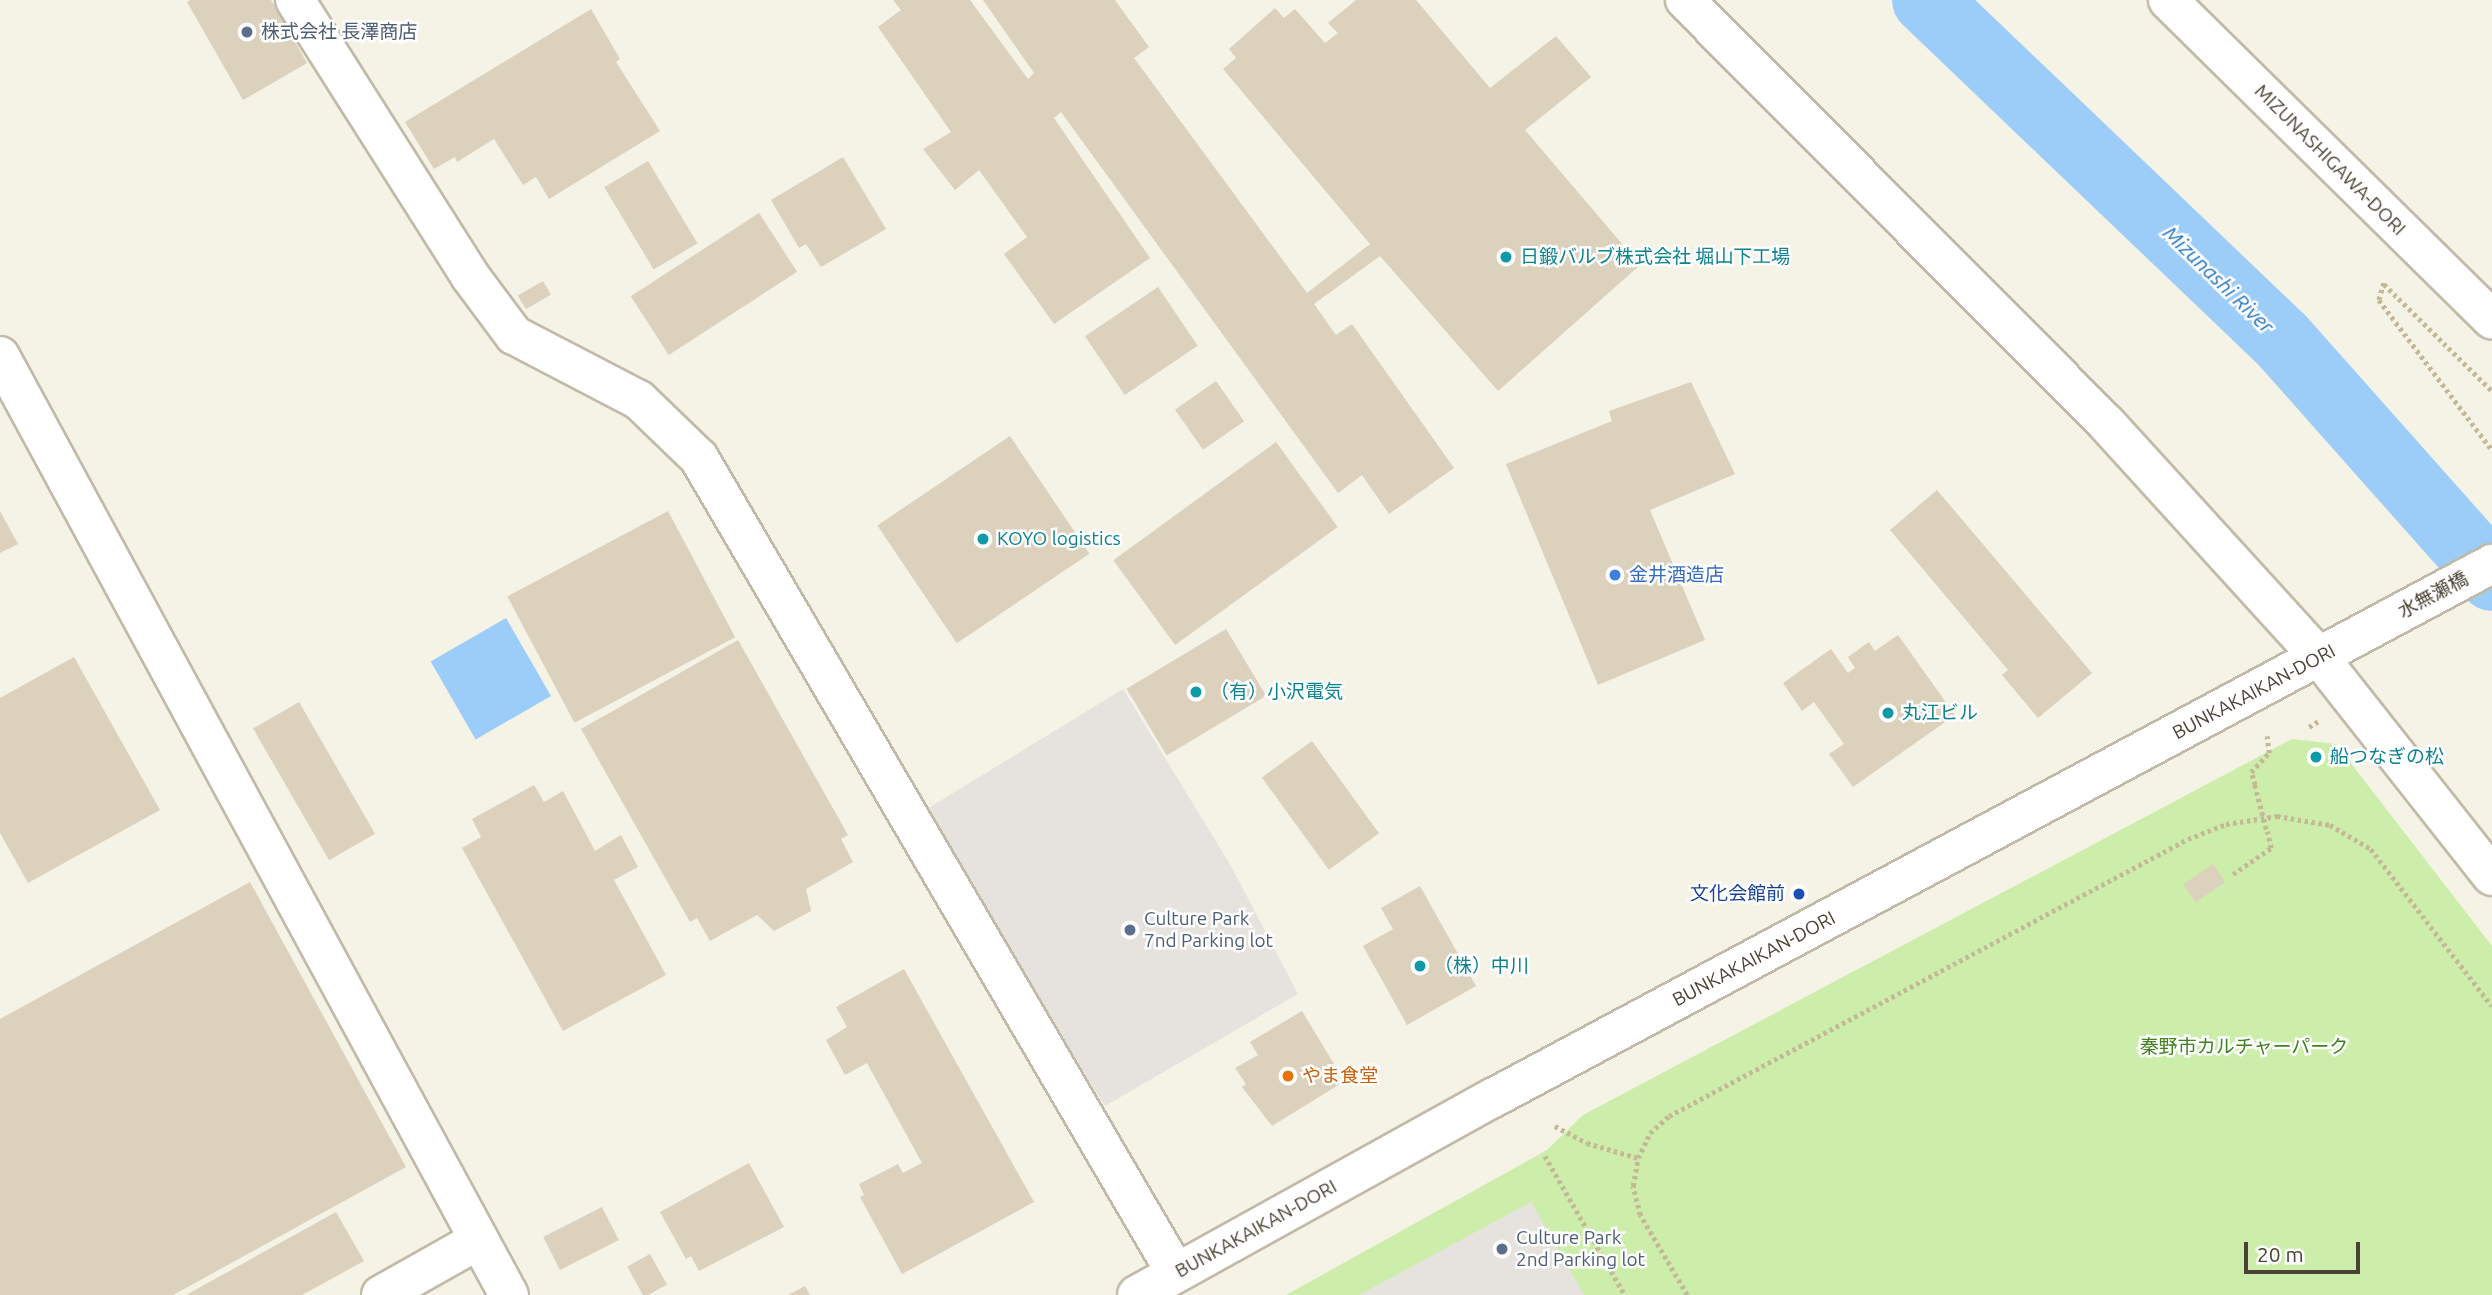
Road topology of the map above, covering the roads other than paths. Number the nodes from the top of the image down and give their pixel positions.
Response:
1 (295, 0) edge
2 (1685, 0) edge
3 (2168, 0) edge
4 (2492, 320) edge
5 (0, 356) edge
6 (2492, 564) edge
7 (2374, 627) joint
8 (2319, 657) junction
9 (2492, 876) edge
10 (477, 1241) junction
11 (1176, 1273) junction
12 (381, 1295) edge
13 (509, 1295) edge
14 (1137, 1295) edge

1 - 11 street
2 - 8 street
3 - 4 street, MIZUNASHIGAWA-DORI
5 - 10 street
6 - 7 street, 水無瀬橋
7 - 8 street, BUNKAKAIKAN-DORI
8 - 9 street
8 - 11 street, BUNKAKAIKAN-DORI
10 - 12 street
10 - 13 street
11 - 14 street, BUNKAKAIKAN-DORI

